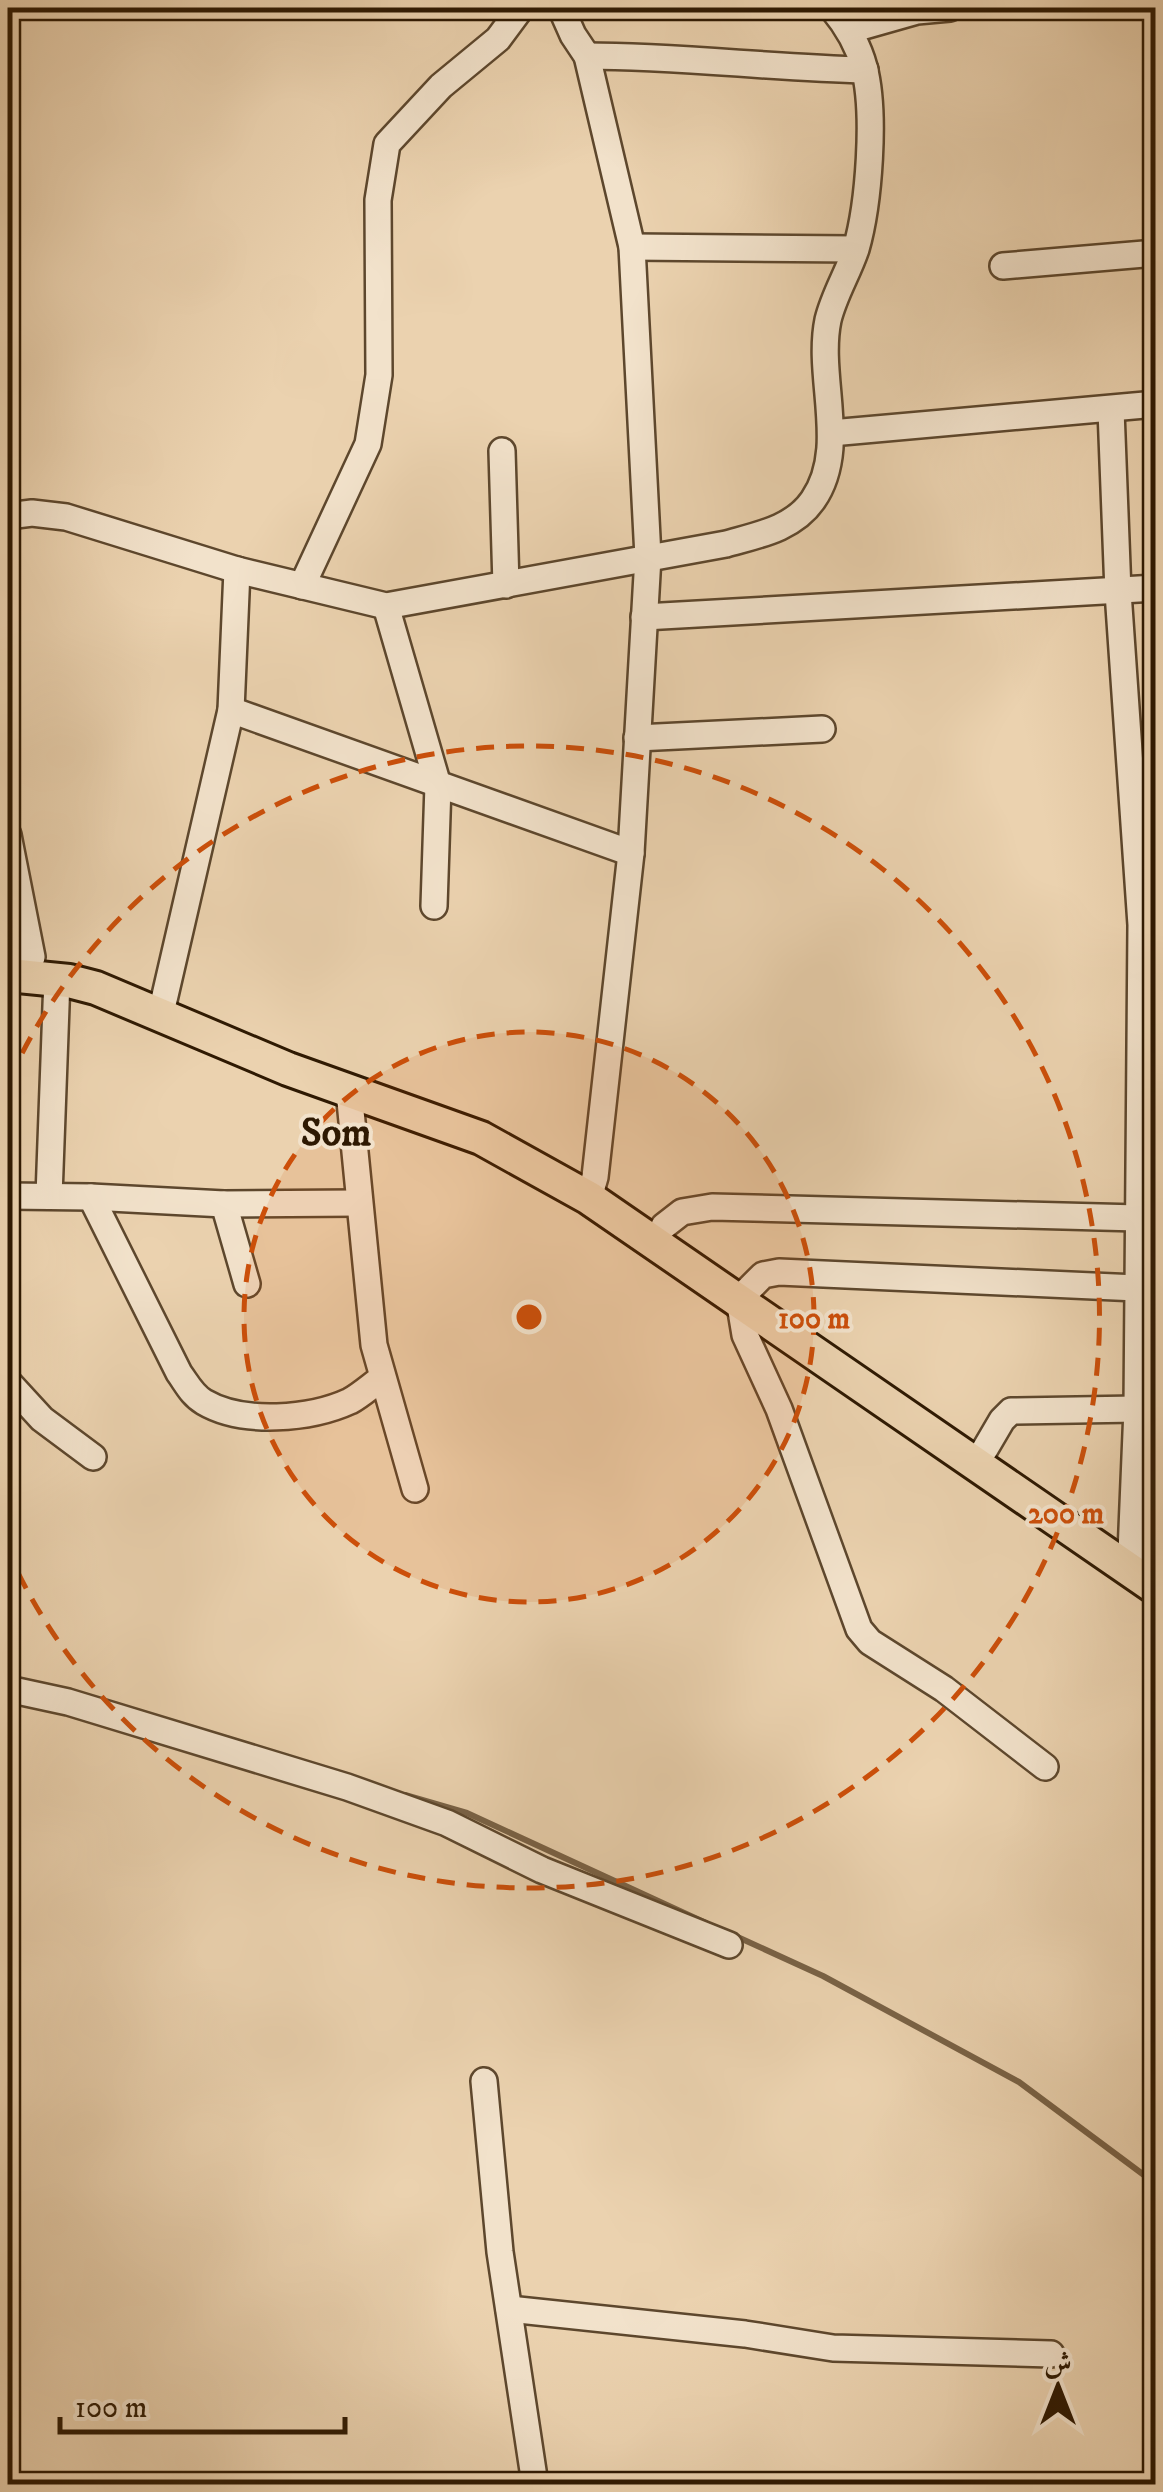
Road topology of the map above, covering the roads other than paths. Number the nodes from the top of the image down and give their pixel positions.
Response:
1 (521, 8) edge
2 (562, 8) edge
3 (832, 8) edge
4 (950, 8) edge
5 (850, 30) junction
6 (587, 56) junction
7 (864, 70) junction
8 (632, 248) junction
9 (856, 249) junction
10 (1156, 252) edge
11 (1003, 266) dead end
12 (1156, 404) edge
13 (1111, 410) junction
14 (831, 434) junction
15 (502, 450) dead end
16 (8, 516) edge
17 (648, 557) junction
18 (237, 570) junction
19 (506, 585) junction
20 (302, 586) junction
21 (1156, 588) edge
22 (1118, 592) junction
23 (386, 606) junction
24 (644, 617) junction
25 (231, 710) junction
26 (822, 729) dead end
27 (638, 738) junction
28 (438, 785) junction
29 (8, 835) edge
30 (631, 853) junction
31 (434, 906) dead end
32 (1148, 925) edge
33 (16, 961) edge
34 (57, 979) junction
35 (164, 1000) junction
36 (350, 1091) junction
37 (592, 1187) junction
38 (8, 1196) edge
39 (49, 1196) junction
40 (91, 1196) junction
41 (358, 1202) junction
42 (224, 1204) junction
43 (1138, 1218) junction
44 (664, 1226) junction
45 (248, 1284) dead end
46 (1137, 1288) junction
47 (745, 1292) junction
48 (382, 1378) junction
49 (8, 1382) edge
50 (1137, 1409) junction
51 (985, 1450) junction
52 (93, 1457) dead end
53 (414, 1489) dead end
54 (1143, 1560) edge
55 (1156, 1588) edge
56 (8, 1689) edge
57 (1045, 1767) dead end
58 (729, 1945) dead end
59 (484, 2080) dead end
60 (509, 2309) junction
61 (1051, 2354) dead end
62 (535, 2484) edge

1 - 20 street
2 - 6 street
3 - 5 street
4 - 5 street
5 - 7 street
6 - 7 street
6 - 8 street
7 - 9 street
8 - 9 street
8 - 17 street
9 - 14 street
10 - 11 street
12 - 13 street
13 - 14 street
13 - 22 street
14 - 17 street
15 - 19 street
16 - 18 street
17 - 19 street
17 - 24 street
18 - 20 street
18 - 25 street
19 - 23 street
20 - 23 street
21 - 22 street
22 - 24 street
22 - 32 street
23 - 28 street
24 - 27 street
25 - 28 street
25 - 35 street
26 - 27 street
27 - 30 street
28 - 30 street
28 - 31 street
29 - 33 street
30 - 37 street
32 - 43 street
33 - 34 main road
33 - 35 main road
34 - 36 main road
34 - 39 street
35 - 37 main road
36 - 37 main road
36 - 41 street
37 - 44 main road
37 - 47 main road
38 - 39 street
39 - 40 street
40 - 42 street
40 - 48 street
41 - 42 street
41 - 48 street
42 - 45 street
43 - 44 street
43 - 46 street
44 - 47 main road
46 - 47 street
46 - 50 street
47 - 51 main road
47 - 55 main road
47 - 57 street
48 - 53 street
49 - 52 street
50 - 51 street
50 - 54 street
51 - 54 main road
56 - 58 street
59 - 60 street
60 - 61 street
60 - 62 street

